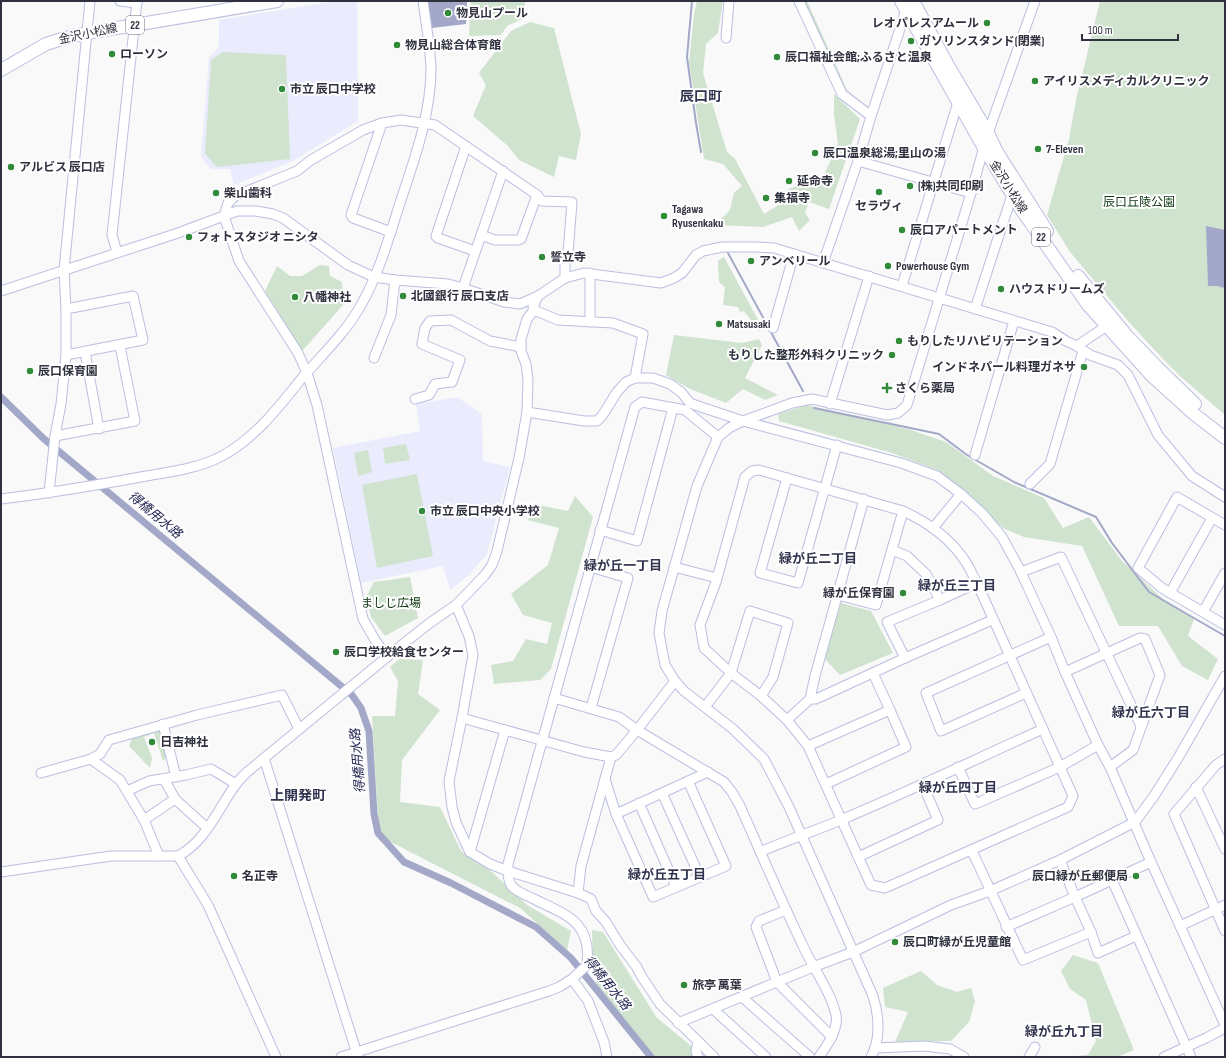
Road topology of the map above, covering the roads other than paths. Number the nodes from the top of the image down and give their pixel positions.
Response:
1 (90, 1) edge
2 (120, 1) edge
3 (277, 1) edge
4 (423, 1) edge
5 (729, 1) edge
6 (799, 1) edge
7 (1036, 1) edge
8 (137, 2) edge
9 (907, 3) edge
10 (134, 25) junction
11 (87, 33) junction
12 (726, 38) dead end
13 (1, 70) edge
14 (958, 102) junction
15 (871, 116) junction
16 (424, 122) junction
17 (382, 123) junction
18 (988, 133) junction
19 (466, 146) junction
20 (984, 148) junction
21 (858, 161) junction
22 (503, 171) junction
23 (933, 183) junction
24 (972, 193) junction
25 (538, 195) junction
26 (1012, 195) junction
27 (224, 216) junction
28 (391, 232) junction
29 (481, 235) junction
30 (475, 251) junction
31 (117, 252) junction
32 (794, 254) junction
33 (823, 263) junction
34 (64, 270) junction
35 (590, 273) junction
36 (869, 276) junction
37 (374, 277) junction
38 (565, 278) junction
39 (395, 280) junction
40 (902, 286) junction
41 (463, 288) junction
42 (1, 291) edge
43 (538, 296) junction
44 (939, 298) junction
45 (66, 309) junction
46 (975, 309) junction
47 (534, 310) junction
48 (1014, 321) junction
49 (590, 322) junction
50 (1110, 323) junction
51 (773, 328) dead end
52 (120, 346) junction
53 (521, 347) junction
54 (1080, 348) junction
55 (85, 352) junction
56 (66, 355) junction
57 (374, 358) dead end
58 (307, 373) junction
59 (635, 378) junction
60 (415, 399) dead end
61 (830, 404) junction
62 (673, 408) junction
63 (527, 412) junction
64 (743, 421) junction
65 (99, 429) junction
66 (1225, 429) edge
67 (718, 437) junction
68 (1225, 438) edge
69 (55, 439) junction
70 (837, 445) junction
71 (975, 456) dead end
72 (787, 478) junction
73 (1030, 484) dead end
74 (825, 489) junction
75 (49, 493) junction
76 (961, 494) junction
77 (1225, 498) edge
78 (1, 499) edge
79 (864, 499) junction
80 (903, 511) junction
81 (1212, 518) junction
82 (1225, 526) edge
83 (933, 528) junction
84 (600, 530) junction
85 (892, 550) junction
86 (590, 567) junction
87 (674, 567) junction
88 (1021, 572) junction
89 (1225, 574) edge
90 (717, 578) junction
91 (977, 583) junction
92 (1170, 593) junction
93 (838, 595) junction
94 (940, 600) junction
95 (456, 605) junction
96 (1203, 612) junction
97 (992, 620) junction
98 (1225, 625) edge
99 (1051, 637) junction
100 (1106, 654) junction
101 (1009, 656) junction
102 (387, 657) junction
103 (904, 658) junction
104 (1065, 672) junction
105 (731, 673) junction
106 (873, 673) junction
107 (1225, 676) edge
108 (676, 681) junction
109 (1026, 693) junction
110 (761, 696) junction
111 (554, 698) junction
112 (810, 699) junction
113 (705, 707) junction
114 (591, 708) junction
115 (890, 710) junction
116 (462, 718) junction
117 (787, 720) junction
118 (163, 724) junction
119 (1141, 726) junction
120 (299, 729) junction
121 (1043, 729) junction
122 (505, 730) junction
123 (637, 730) junction
124 (542, 741) junction
125 (1098, 745) junction
126 (808, 746) junction
127 (611, 757) junction
128 (264, 758) junction
129 (91, 759) junction
130 (1224, 761) edge
131 (958, 767) junction
132 (1060, 767) junction
133 (1110, 767) junction
134 (708, 772) junction
135 (41, 773) dead end
136 (176, 777) junction
137 (164, 779) junction
138 (605, 779) junction
139 (688, 781) junction
140 (236, 784) junction
141 (826, 784) junction
142 (923, 785) junction
143 (1196, 787) junction
144 (127, 791) junction
145 (662, 793) junction
146 (175, 799) junction
147 (639, 803) junction
148 (616, 814) junction
149 (144, 820) junction
150 (841, 820) junction
151 (1135, 822) junction
152 (208, 828) junction
153 (801, 834) junction
154 (1225, 849) edge
155 (972, 851) junction
156 (470, 852) junction
157 (760, 852) junction
158 (159, 856) junction
159 (178, 856) junction
160 (858, 857) junction
161 (1060, 860) junction
162 (1151, 862) junction
163 (508, 871) junction
164 (1, 872) edge
165 (700, 876) junction
166 (1112, 880) junction
167 (676, 887) junction
168 (990, 891) junction
169 (578, 893) junction
170 (1075, 897) junction
171 (1225, 905) edge
172 (786, 910) junction
173 (1216, 910) junction
174 (1180, 926) junction
175 (1006, 927) junction
176 (1225, 930) edge
177 (1091, 932) junction
178 (1136, 936) junction
179 (853, 952) junction
180 (813, 967) junction
181 (575, 976) junction
182 (777, 982) junction
183 (742, 997) junction
184 (712, 1009) junction
185 (678, 1023) junction
186 (1225, 1027) edge
187 (832, 1037) junction
188 (698, 1042) junction
189 (1035, 1047) dead end
190 (1187, 1047) junction
191 (358, 1054) edge
192 (874, 1054) edge
193 (276, 1057) edge
194 (341, 1057) edge
195 (607, 1057) edge
196 (698, 1057) edge
197 (714, 1057) edge
198 (766, 1057) edge
199 (810, 1057) edge
200 (819, 1057) edge
201 (964, 1057) edge
202 (1029, 1057) edge
203 (1164, 1057) edge
204 (1191, 1057) edge

1 - 11 street
2 - 8 street
3 - 10 main road, 金沢小松線 / 22
4 - 16 street
5 - 12 street
6 - 15 street
7 - 18 street
8 - 10 street
9 - 14 main road, 金沢小松線 / 22
9 - 15 street
9 - 18 main road, 金沢小松線 / 22
10 - 11 main road, 金沢小松線 / 22
10 - 31 street
11 - 13 main road, 金沢小松線 / 22
11 - 34 street
14 - 20 main road, 金沢小松線 / 22
14 - 23 street
15 - 21 street
16 - 17 street
16 - 19 street
16 - 28 street
17 - 27 street
17 - 28 street
18 - 20 street
18 - 50 main road, 金沢小松線 / 22
19 - 22 street
19 - 30 street
20 - 24 street
20 - 26 main road, 金沢小松線 / 22
21 - 23 street
21 - 33 street
22 - 25 street
22 - 29 street
23 - 24 street
23 - 40 street
24 - 44 street
25 - 29 street
25 - 38 street
26 - 46 street
26 - 50 main road, 金沢小松線 / 22
27 - 31 street
27 - 37 street
27 - 58 street
28 - 37 street
29 - 30 street
30 - 41 street
31 - 34 street
32 - 33 street
32 - 35 street
32 - 51 street
33 - 36 street
34 - 42 street
34 - 45 street
35 - 38 street
35 - 49 street
36 - 40 street
36 - 61 street
37 - 39 street
37 - 58 street
38 - 43 street
39 - 41 street
39 - 57 street
40 - 44 street
41 - 43 street
43 - 47 street
44 - 46 street
44 - 61 street
45 - 52 street
45 - 56 street
46 - 48 street
47 - 49 street
47 - 53 street
48 - 54 street
48 - 71 street
49 - 59 street
50 - 54 street
50 - 66 main road, 金沢小松線 / 22
50 - 68 main road, 金沢小松線 / 22
52 - 55 street
52 - 65 street
53 - 60 street
53 - 63 street
54 - 73 street
54 - 77 street
55 - 56 street
55 - 65 street
56 - 69 street
58 - 75 street
58 - 102 street
59 - 63 street
59 - 64 street
61 - 64 street
62 - 67 street
62 - 84 street
62 - 84 street
63 - 95 street
64 - 67 street
64 - 70 street
65 - 69 street
67 - 87 street
69 - 75 street
70 - 74 street
70 - 76 street
72 - 74 street
72 - 74 street
72 - 90 street
74 - 79 street
75 - 78 street
76 - 83 street
76 - 88 street
79 - 80 street
79 - 93 street
80 - 83 street
80 - 85 street
81 - 82 street
81 - 92 street
81 - 92 street
83 - 91 street
84 - 86 street
85 - 93 street
85 - 94 street
86 - 111 street
86 - 114 street
87 - 90 street
87 - 108 street
88 - 99 street
88 - 100 street
89 - 96 street
90 - 105 street
91 - 94 street
91 - 97 street
92 - 96 street
93 - 112 street
94 - 103 street
95 - 102 street
95 - 116 street
96 - 98 street
97 - 101 street
97 - 103 street
99 - 101 street
99 - 104 street
100 - 104 street
100 - 119 street
100 - 119 street
101 - 109 street
101 - 109 street
102 - 120 street
103 - 106 street
104 - 125 street
105 - 110 street
105 - 110 street
105 - 113 street
106 - 112 street
106 - 115 street
107 - 151 street
108 - 113 street
108 - 123 street
109 - 121 street
110 - 117 street
111 - 114 street
111 - 124 street
112 - 117 street
113 - 153 street
114 - 123 street
115 - 126 street
115 - 141 street
116 - 122 street
116 - 156 street
117 - 126 street
118 - 120 street
118 - 129 street
118 - 136 street
119 - 133 street
120 - 128 street
121 - 131 street
121 - 132 street
122 - 124 street
122 - 156 street
123 - 127 street
123 - 134 street
124 - 127 street
124 - 163 street
125 - 132 street
125 - 133 street
126 - 141 street
127 - 138 street
128 - 140 street
128 - 191 street
129 - 135 street
129 - 144 street
130 - 143 street
131 - 132 street
131 - 142 street
132 - 155 street
133 - 151 street
134 - 139 street
134 - 157 street
136 - 137 street
136 - 140 street
137 - 144 street
137 - 146 street
138 - 148 street
138 - 169 street
139 - 145 street
139 - 165 street
140 - 152 street
141 - 150 street
142 - 150 street
142 - 160 street
143 - 154 street
143 - 173 street
144 - 149 street
145 - 147 street
145 - 165 street
146 - 149 street
146 - 152 street
147 - 148 street
147 - 167 street
148 - 167 street
149 - 158 street
150 - 153 street
150 - 160 street
151 - 161 street
151 - 162 street
152 - 159 street
153 - 157 street
153 - 179 street
155 - 160 street
155 - 168 street
156 - 163 street
157 - 172 street
158 - 159 street
158 - 164 street
159 - 193 street
161 - 168 street
161 - 170 street
162 - 166 street
162 - 174 street
163 - 169 street
163 - 181 street
165 - 167 street
166 - 170 street
166 - 178 street
168 - 175 street
168 - 179 street
169 - 185 street
170 - 175 street
170 - 177 street
171 - 173 street
172 - 180 street
172 - 182 street
173 - 174 street
173 - 176 street
174 - 186 street
175 - 177 street
177 - 178 street
178 - 190 street
179 - 180 street
179 - 192 street
180 - 182 street
180 - 187 street
181 - 191 street
181 - 195 street
182 - 183 street
182 - 187 street
183 - 184 street
183 - 199 street
184 - 185 street
184 - 198 street
185 - 188 street
186 - 190 street
187 - 200 street
188 - 196 street
188 - 197 street
189 - 202 street
190 - 203 street
190 - 204 street
191 - 194 street
192 - 201 street

